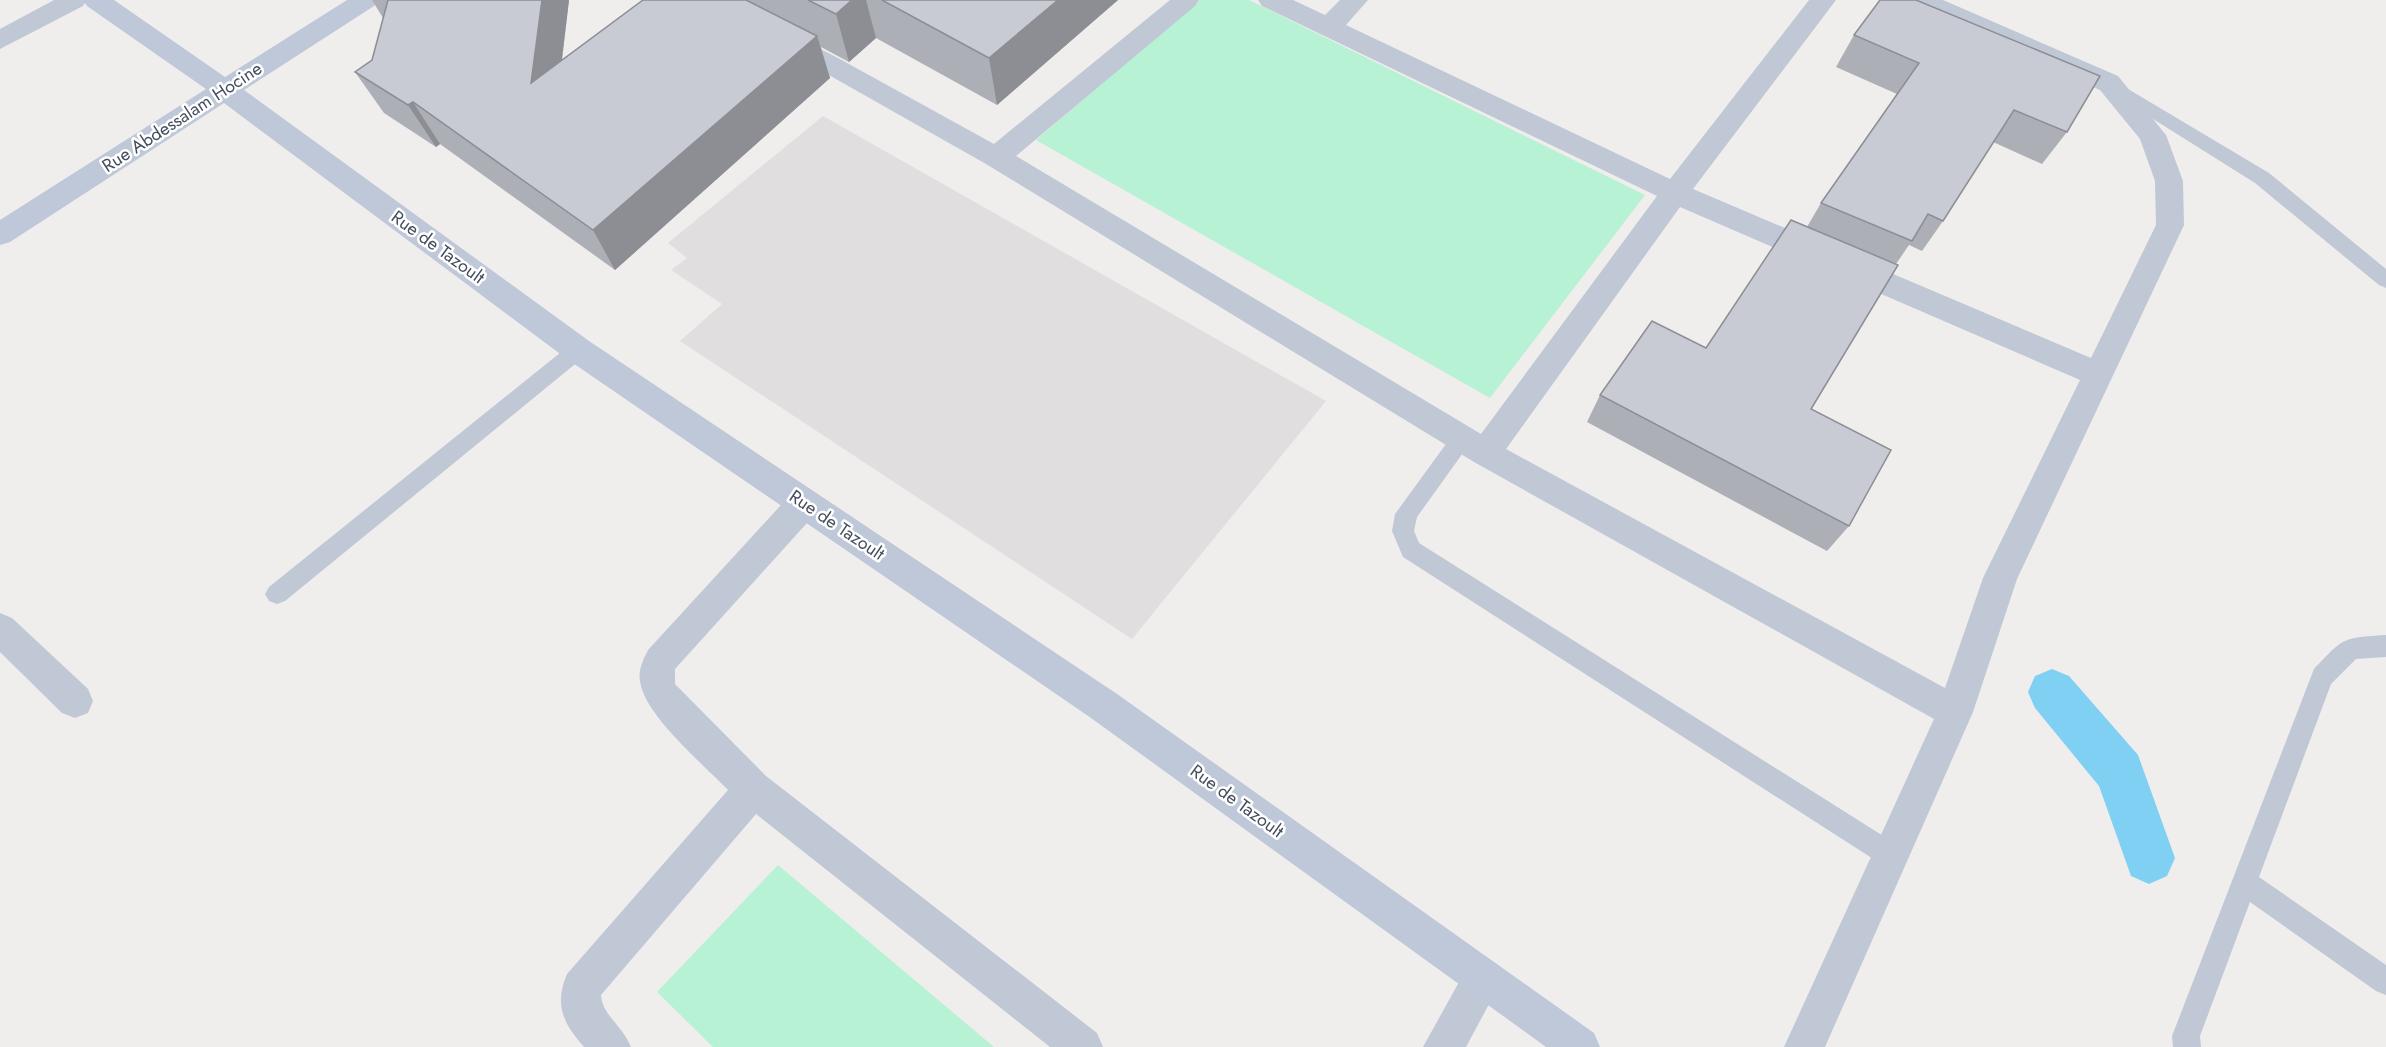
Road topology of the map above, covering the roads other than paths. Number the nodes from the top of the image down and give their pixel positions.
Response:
1 (74, 0) edge
2 (96, 0) edge
3 (365, 0) edge
4 (704, 0) edge
5 (1186, 0) edge
6 (1271, 0) edge
7 (1355, 0) edge
8 (1823, 0) edge
9 (1920, 0) edge
10 (1329, 27) junction
11 (0, 40) edge
12 (2109, 84) junction
13 (224, 89) junction
14 (996, 157) junction
15 (1675, 193) junction
16 (0, 234) edge
17 (2386, 280) edge
18 (578, 350) junction
19 (2098, 375) junction
20 (1474, 446) junction
21 (804, 503) junction
22 (277, 594) dead end
23 (0, 629) edge
24 (2386, 646) edge
25 (75, 701) dead end
26 (1955, 712) junction
27 (753, 789) junction
28 (1890, 855) junction
29 (2244, 882) junction
30 (1483, 978) junction
31 (2386, 981) edge
32 (611, 1047) edge
33 (1083, 1047) edge
34 (1443, 1047) edge
35 (1580, 1047) edge
36 (1804, 1047) edge
37 (2187, 1047) edge

1 - 11 street
2 - 13 main road, Rue de Tazoult
3 - 13 main road, Rue Abdessalam Hocine
4 - 14 street
5 - 14 street
6 - 10 street
7 - 10 street
8 - 15 street
9 - 12 street
10 - 15 street
12 - 17 lane
12 - 19 street
13 - 16 main road, Rue Abdessalam Hocine
13 - 18 main road, Rue de Tazoult
14 - 20 street
15 - 19 street
15 - 20 street
18 - 21 main road, Rue de Tazoult
18 - 22 lane
19 - 26 street
20 - 26 street
20 - 28 lane
21 - 27 street
21 - 30 main road, Rue de Tazoult
23 - 25 street
24 - 29 lane
26 - 28 street
27 - 32 street
27 - 33 street
28 - 36 street
29 - 31 lane
29 - 37 lane
30 - 34 street
30 - 35 main road, Rue de Tazoult

